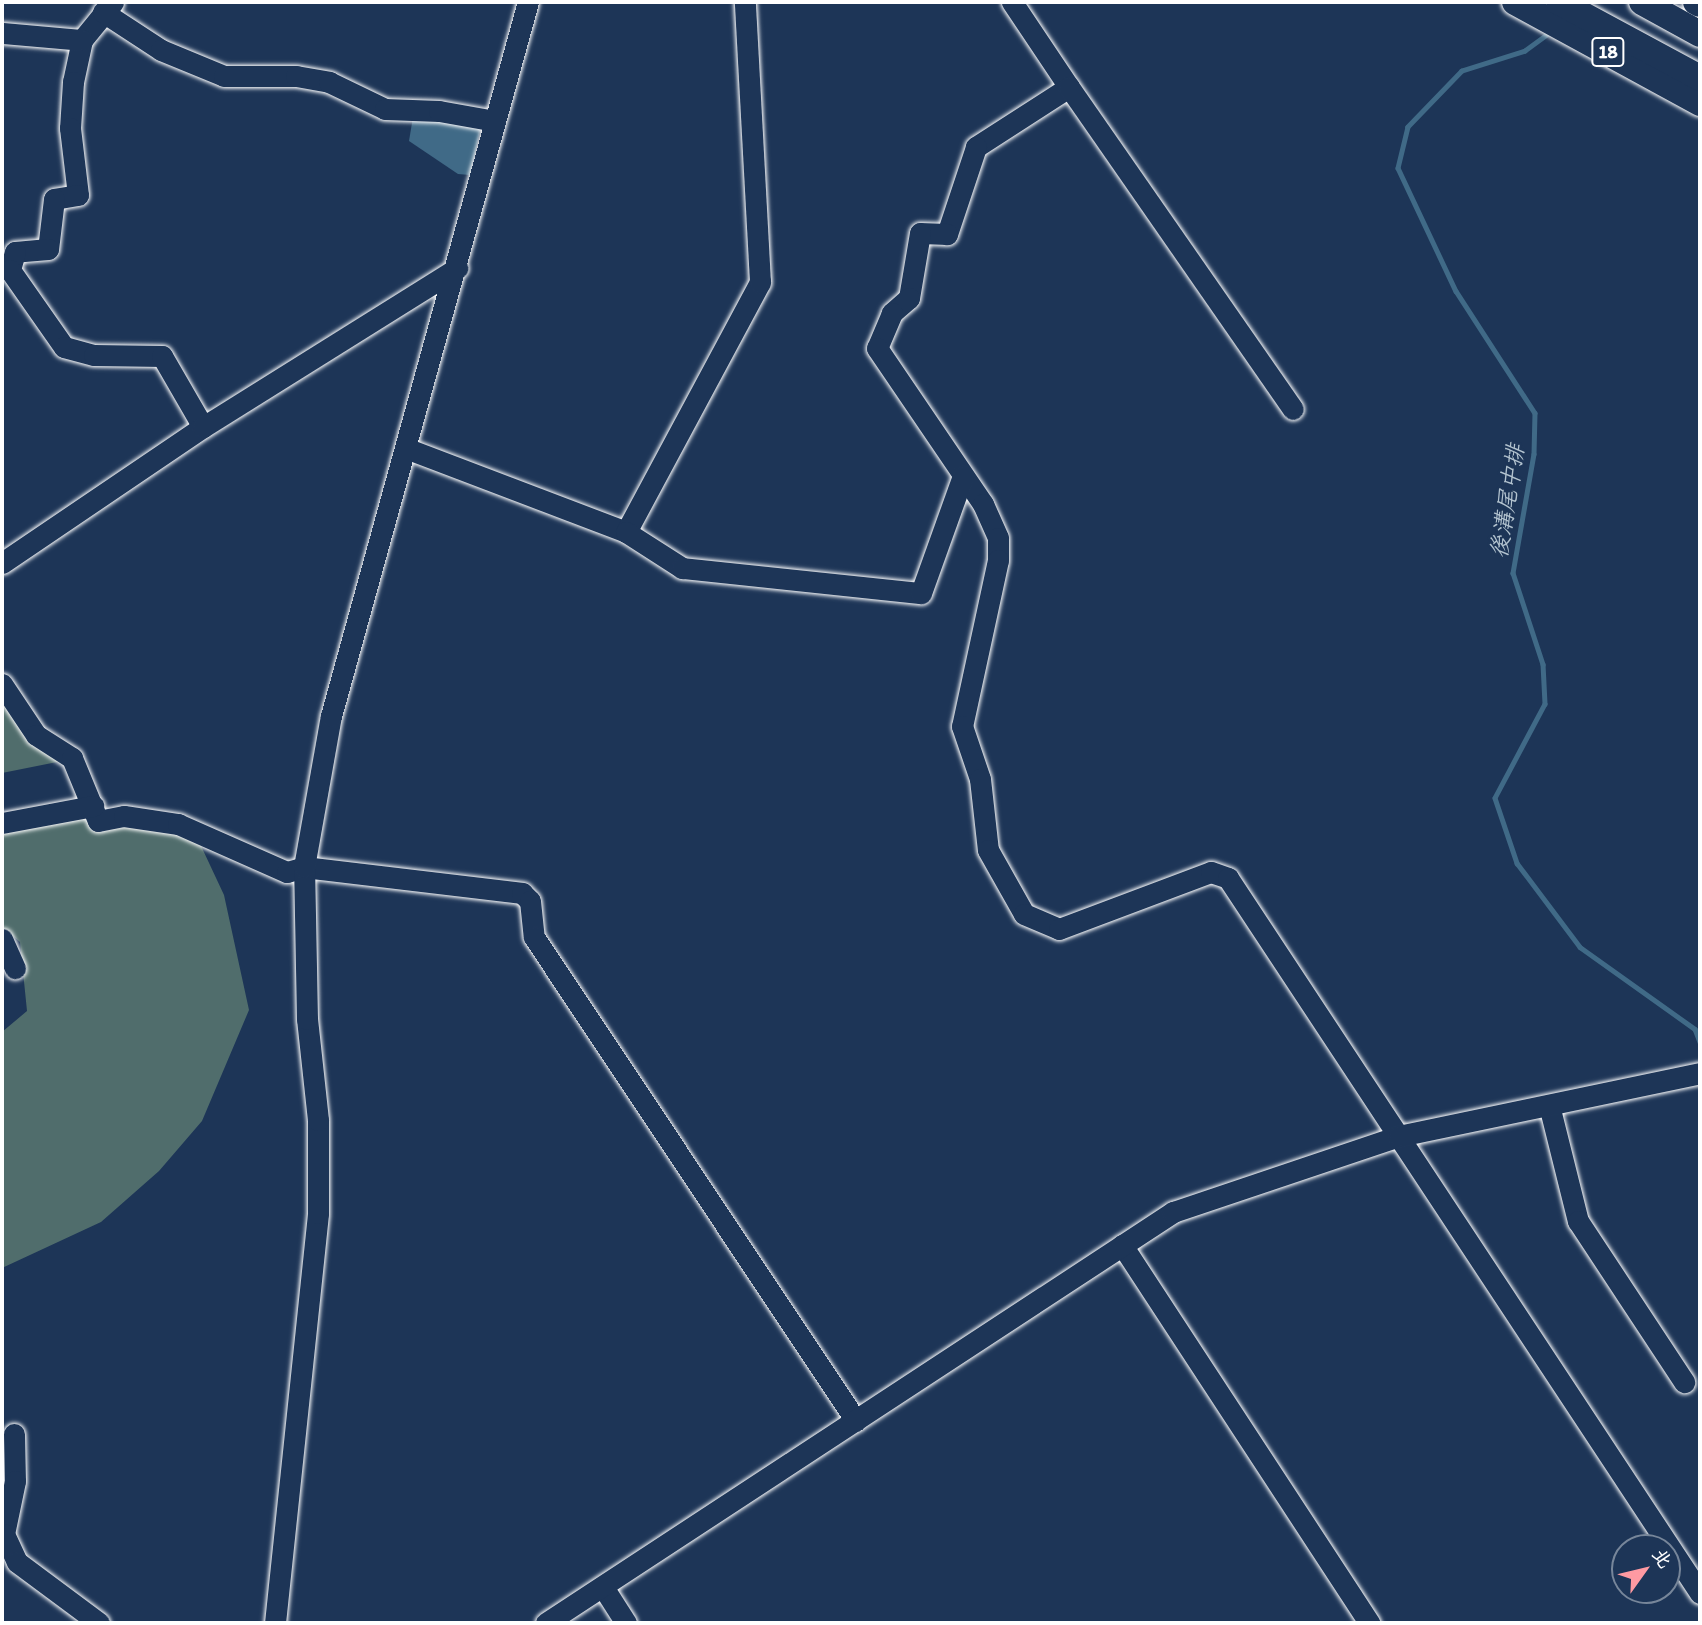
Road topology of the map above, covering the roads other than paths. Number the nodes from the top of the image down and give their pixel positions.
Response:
1 (528, 2) edge
2 (746, 2) edge
3 (1012, 2) edge
4 (1515, 2) edge
5 (1559, 2) edge
6 (1642, 2) edge
7 (108, 7) edge
8 (2, 33) edge
9 (1700, 34) edge
10 (82, 40) junction
11 (1700, 78) edge
12 (1069, 87) junction
13 (1700, 103) edge
14 (495, 121) junction
15 (457, 268) junction
16 (1293, 409) dead end
17 (203, 427) junction
18 (408, 449) junction
19 (963, 475) junction
20 (626, 532) junction
21 (2, 563) edge
22 (2, 684) edge
23 (93, 806) junction
24 (2, 823) edge
25 (304, 867) junction
26 (2, 939) edge
27 (15, 968) dead end
28 (1700, 1073) edge
29 (1549, 1105) junction
30 (1399, 1136) junction
31 (1122, 1245) junction
32 (1684, 1382) dead end
33 (856, 1421) junction
34 (14, 1434) dead end
35 (3, 1534) edge
36 (603, 1587) junction
37 (1700, 1593) edge
38 (99, 1623) edge
39 (275, 1623) edge
40 (547, 1623) edge
41 (626, 1623) edge
42 (1369, 1623) edge

1 - 14 street
2 - 20 street
3 - 12 street
4 - 13 main road, 18
5 - 11 main road, 18
6 - 9 main road
7 - 10 street
7 - 14 street
8 - 10 street
10 - 17 street
12 - 16 street
12 - 19 street
14 - 15 street
15 - 17 street
15 - 18 street
17 - 21 street
18 - 20 street
18 - 25 street
19 - 20 street
19 - 30 street
22 - 23 street
23 - 24 street
23 - 25 street
25 - 33 street
25 - 39 street
26 - 27 street
28 - 29 street
29 - 30 street
29 - 32 street
30 - 31 street
30 - 37 street
31 - 33 street
31 - 42 street
33 - 36 street
34 - 35 street
35 - 38 street
36 - 40 street
36 - 41 street

